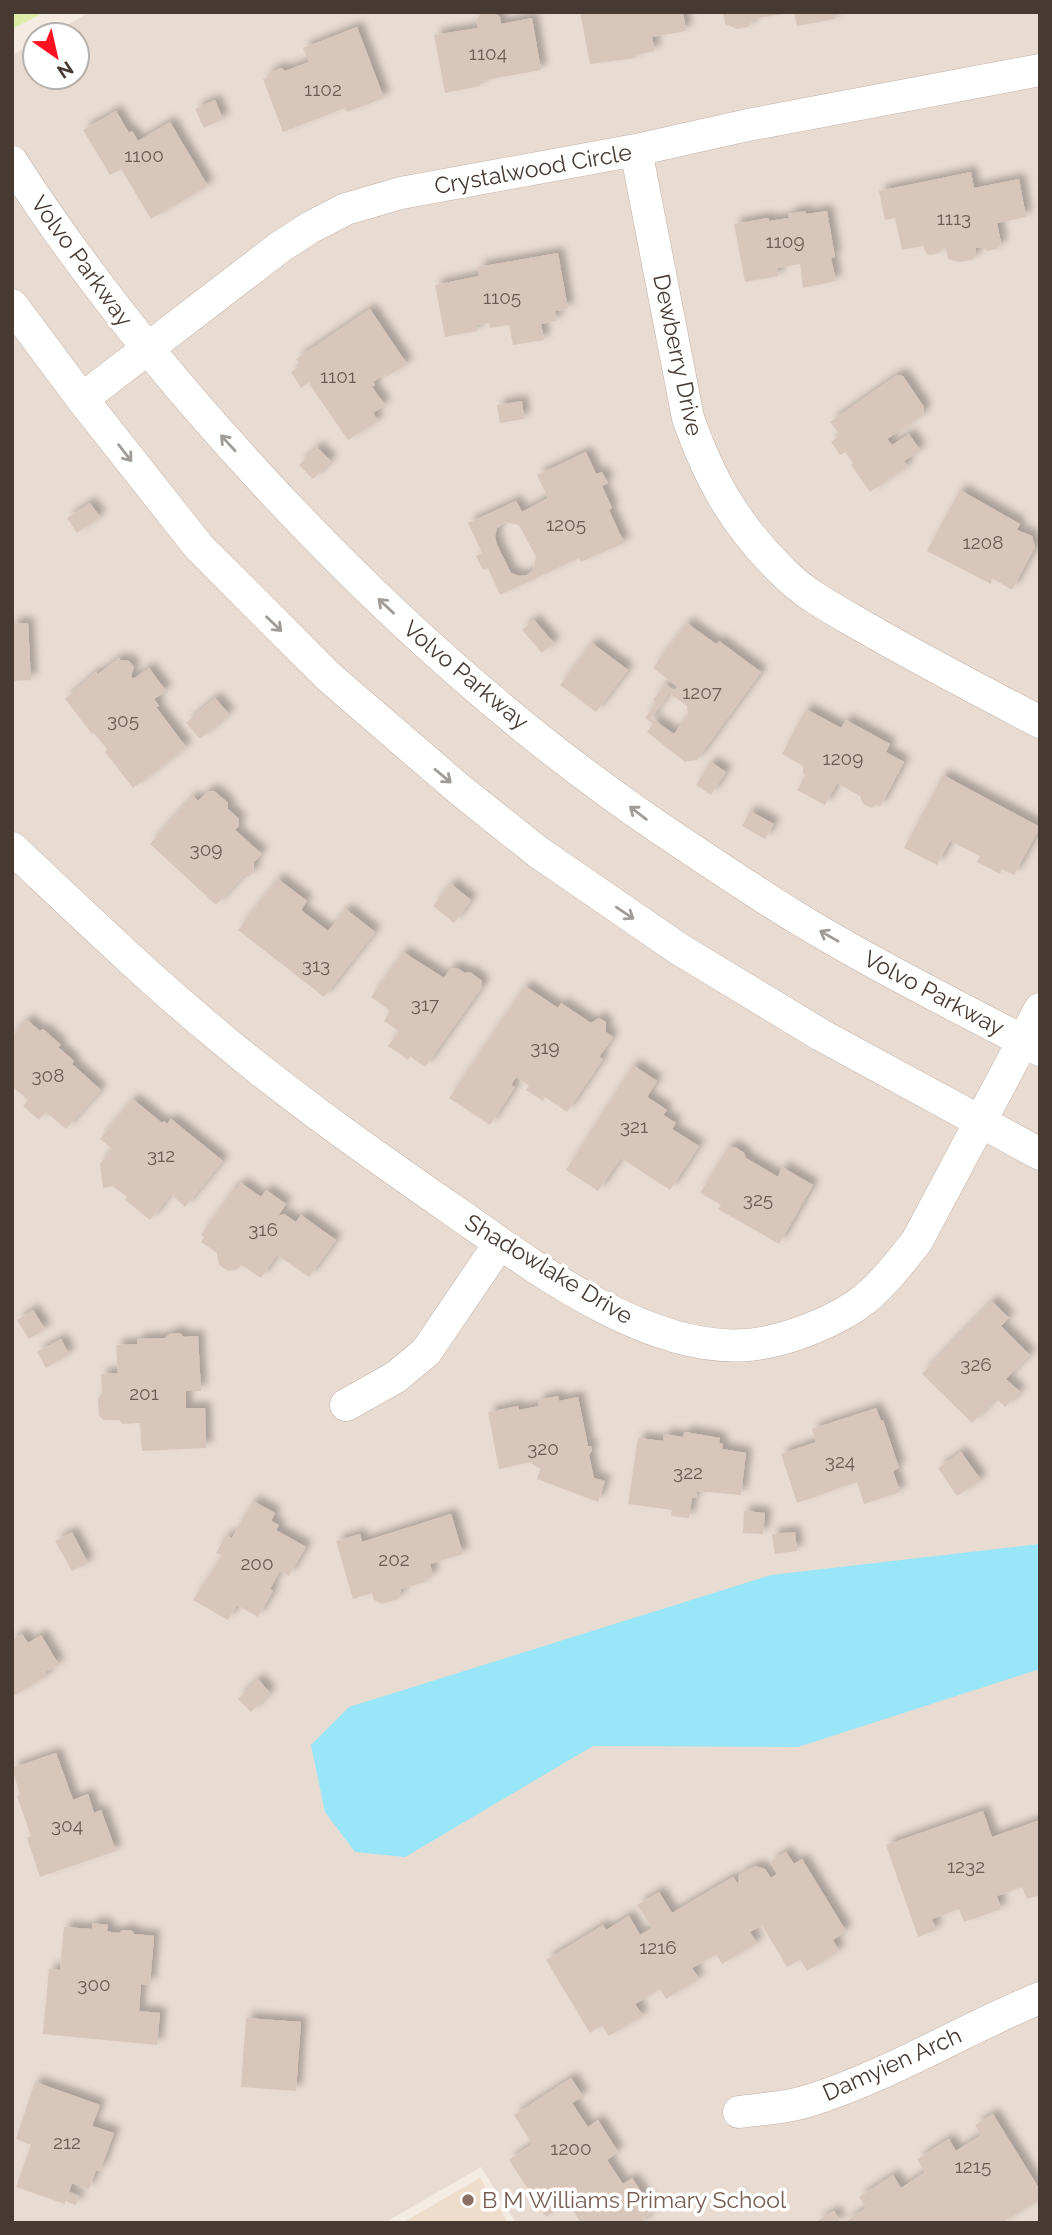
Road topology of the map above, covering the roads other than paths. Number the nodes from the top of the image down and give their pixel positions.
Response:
1 (1040, 70) edge
2 (636, 150) junction
3 (12, 162) edge
4 (12, 304) edge
5 (147, 349) junction
6 (82, 399) junction
7 (1040, 722) edge
8 (12, 848) edge
9 (1040, 1009) edge
10 (1031, 1046) edge
11 (980, 1122) junction
12 (1040, 1154) edge
13 (500, 1243) junction
14 (346, 1405) dead end
15 (1040, 1997) edge
16 (739, 2112) dead end

1 - 2 street, Crystalwood Circle
2 - 5 street, Crystalwood Circle
2 - 7 street, Dewberry Drive
3 - 5 street, Volvo Parkway
4 - 6 street
5 - 6 street, Crystalwood Circle
10 -> 5 street, Volvo Parkway
6 -> 11 street
8 - 13 street, Shadowlake Drive
9 - 10 street, Shadowlake Drive
10 - 11 street, Shadowlake Drive
11 - 12 street
11 - 13 street, Shadowlake Drive
13 - 14 street
15 - 16 street, Damyien Arch

